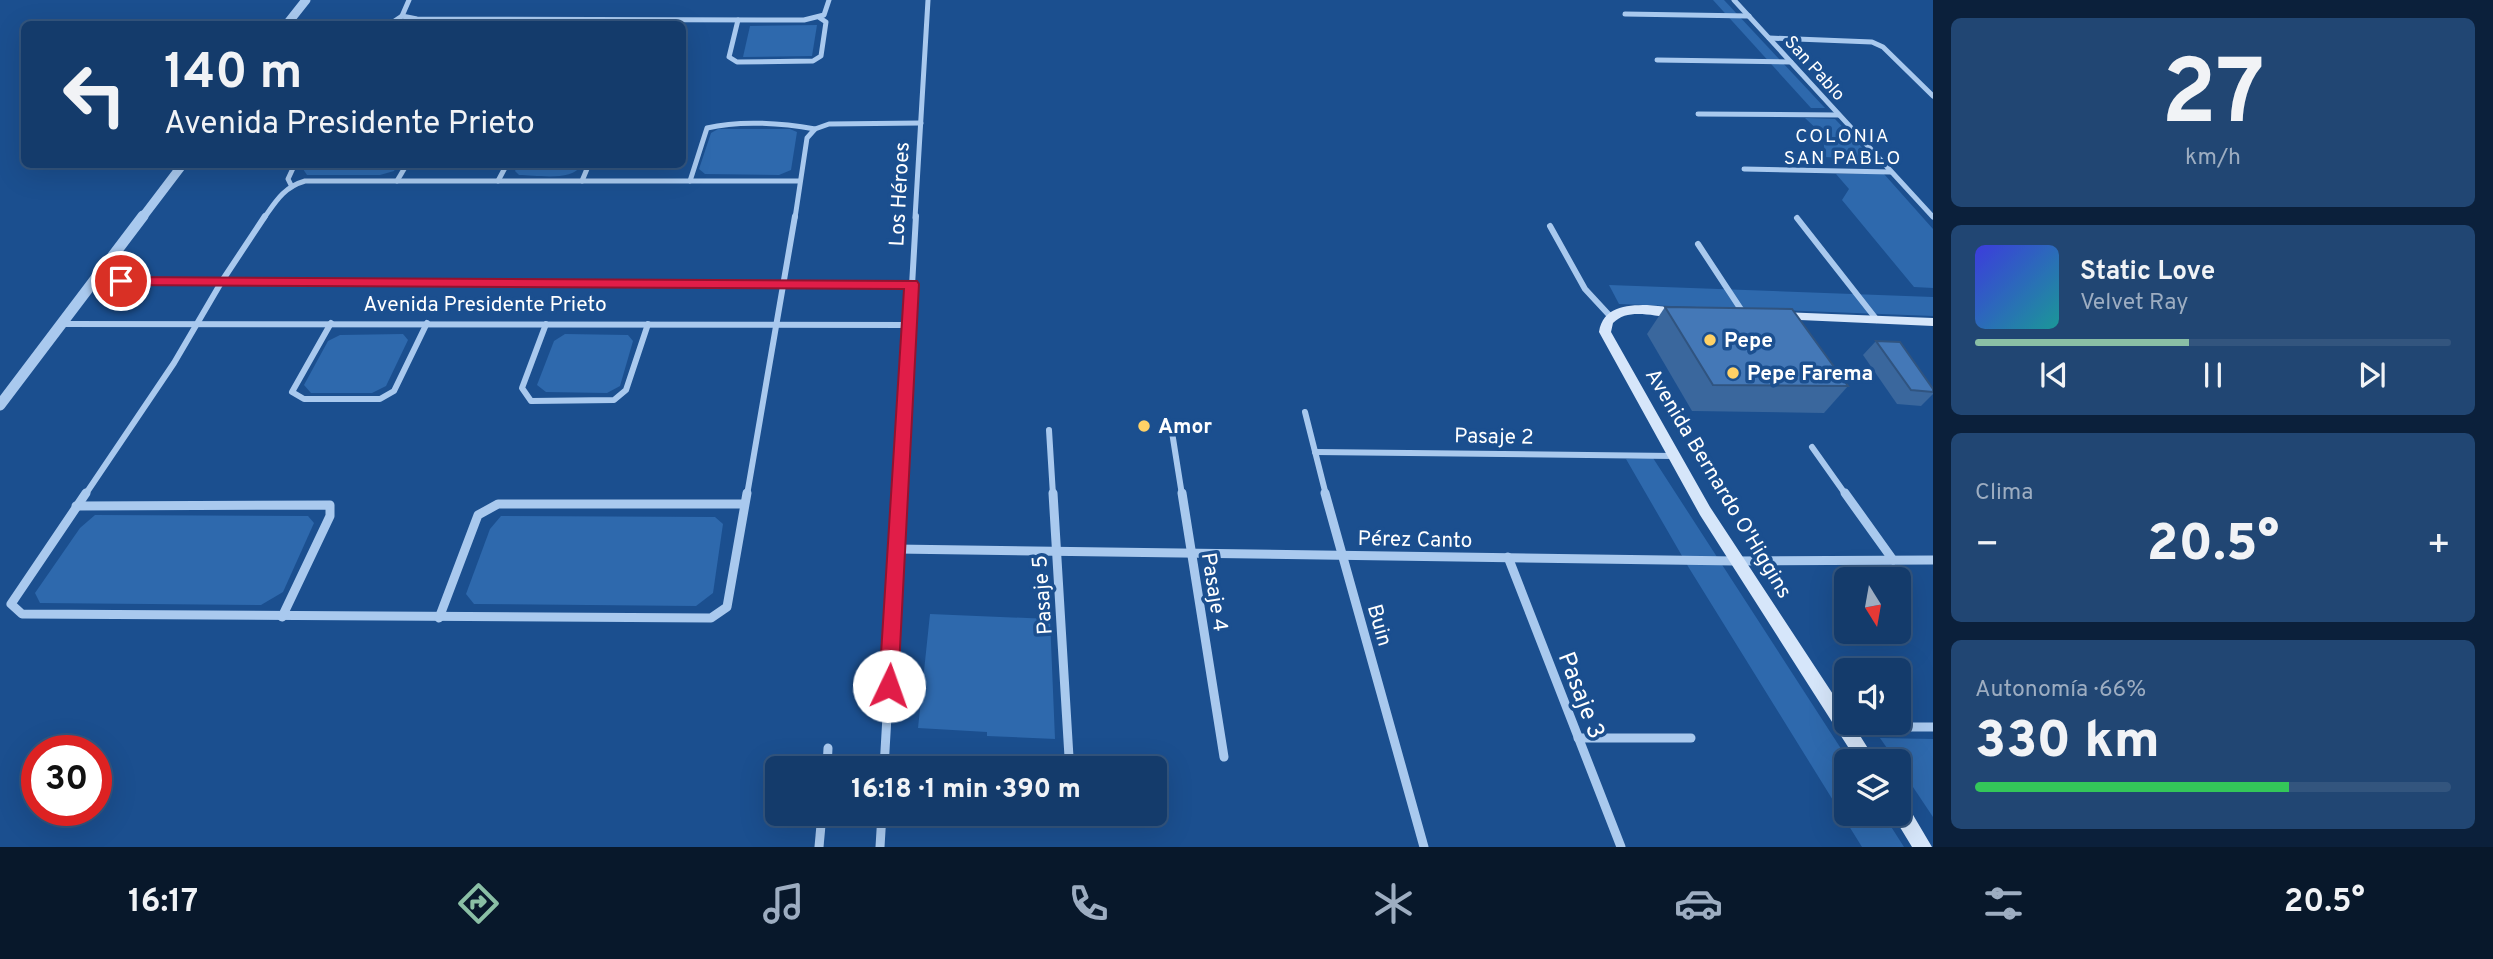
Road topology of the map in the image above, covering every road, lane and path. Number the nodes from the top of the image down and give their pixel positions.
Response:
1 (306, 0) edge
2 (409, 0) edge
3 (829, 0) edge
4 (928, 0) edge
5 (1734, 0) edge
6 (1625, 14) dead end
7 (402, 16) junction
8 (1749, 16) junction
9 (820, 18) junction
10 (738, 20) junction
11 (290, 21) edge
12 (394, 21) edge
13 (456, 21) edge
14 (686, 21) edge
15 (1769, 38) junction
16 (1657, 60) dead end
17 (1791, 62) junction
18 (1933, 96) edge
19 (1698, 114) dead end
20 (1839, 115) junction
21 (921, 123) junction
22 (815, 130) junction
23 (180, 168) edge
24 (293, 168) edge
25 (405, 168) edge
26 (505, 168) edge
27 (587, 168) edge
28 (1744, 169) dead end
29 (1891, 172) junction
30 (397, 181) junction
31 (499, 181) junction
32 (582, 181) junction
33 (690, 181) junction
34 (799, 181) junction
35 (291, 185) junction
36 (1933, 217) edge
37 (1797, 218) dead end
38 (1550, 226) dead end
39 (1698, 244) dead end
40 (96, 281) junction
41 (222, 281) junction
42 (785, 284) junction
43 (912, 284) junction
44 (1691, 313) edge
45 (1751, 315) joint
46 (1611, 316) junction
47 (1877, 320) junction
48 (1933, 322) edge
49 (198, 323) junction
50 (331, 323) junction
51 (426, 323) junction
52 (61, 324) junction
53 (546, 324) junction
54 (648, 324) junction
55 (777, 324) junction
56 (909, 325) junction
57 (0, 405) edge
58 (1304, 412) dead end
59 (1049, 430) dead end
60 (1172, 432) dead end
61 (1812, 447) dead end
62 (1315, 452) junction
63 (1673, 456) junction
64 (744, 504) junction
65 (76, 506) junction
66 (896, 549) junction
67 (1057, 551) junction
68 (1191, 553) junction
69 (1341, 555) junction
70 (1508, 557) junction
71 (1893, 560) junction
72 (1933, 560) edge
73 (1736, 561) junction
74 (282, 617) junction
75 (439, 618) junction
76 (1834, 712) edge
77 (1911, 727) edge
78 (1933, 727) edge
79 (1578, 738) junction
80 (1691, 738) dead end
81 (828, 747) dead end
82 (828, 756) edge
83 (885, 756) edge
84 (1069, 756) edge
85 (1224, 757) dead end
86 (821, 826) edge
87 (881, 826) edge
88 (1910, 826) edge
89 (819, 847) edge
90 (880, 847) edge
91 (1424, 847) edge
92 (1621, 847) edge
93 (1923, 847) edge

1 - 11 street
2 - 7 street
3 - 9 street
4 - 21 street, Los Héroes
5 - 8 street, San Pablo
6 - 8 street
7 - 12 street
7 - 13 street
8 - 15 street, San Pablo
9 - 10 street
9 - 10 street
10 - 14 street
15 - 17 street, San Pablo
15 - 18 street
16 - 17 street
17 - 20 street, San Pablo
19 - 20 street
20 - 29 street, San Pablo
21 - 22 street
21 - 43 street, Los Héroes
22 - 33 street
22 - 34 street
23 - 40 street
24 - 35 street
25 - 30 street
26 - 31 street
27 - 32 street
28 - 29 street
29 - 36 street, San Pablo
30 - 31 street
30 - 35 street
31 - 32 street
32 - 33 street
33 - 34 street
34 - 42 street
35 - 41 street
37 - 47 street
38 - 46 street
39 - 45 street
40 - 41 street, Avenida Presidente Prieto
40 - 52 street
41 - 42 street, Avenida Presidente Prieto
41 - 49 street
42 - 43 street, Avenida Presidente Prieto
42 - 55 street
43 - 56 street, Los Héroes
44 - 46 main road
45 - 47 main road
46 - 63 main road, Avenida Bernardo O'Higgins
47 - 48 main road
49 - 50 street, Avenida Presidente Prieto
49 - 52 street, Avenida Presidente Prieto
49 - 65 street
50 - 51 street, Avenida Presidente Prieto
50 - 51 street
51 - 53 street, Avenida Presidente Prieto
52 - 57 street
53 - 54 street, Avenida Presidente Prieto
53 - 54 street
54 - 55 street, Avenida Presidente Prieto
55 - 56 street, Avenida Presidente Prieto
55 - 64 street
56 - 66 street, Los Héroes
58 - 62 street, Buin
59 - 67 street, Pasaje 5
60 - 68 street, Pasaje 4
61 - 71 street
62 - 63 street, Pasaje 2
62 - 69 street, Buin
63 - 73 main road, Avenida Bernardo O'Higgins
64 - 75 street
64 - 75 street
65 - 74 street
65 - 74 street
66 - 67 street, Pérez Canto
66 - 83 street, Los Héroes
67 - 68 street, Pérez Canto
67 - 84 street, Pasaje 5
68 - 69 street, Pérez Canto
68 - 85 street, Pasaje 4
69 - 70 street, Pérez Canto
69 - 91 street, Buin
70 - 73 street, Pérez Canto
70 - 79 street, Pasaje 3
71 - 72 street, Pérez Canto
71 - 73 street, Pérez Canto
73 - 76 main road, Avenida Bernardo O'Higgins
74 - 75 street
77 - 78 street
79 - 80 street
79 - 92 street, Pasaje 3
81 - 82 street
86 - 89 street
87 - 90 street
88 - 93 main road

